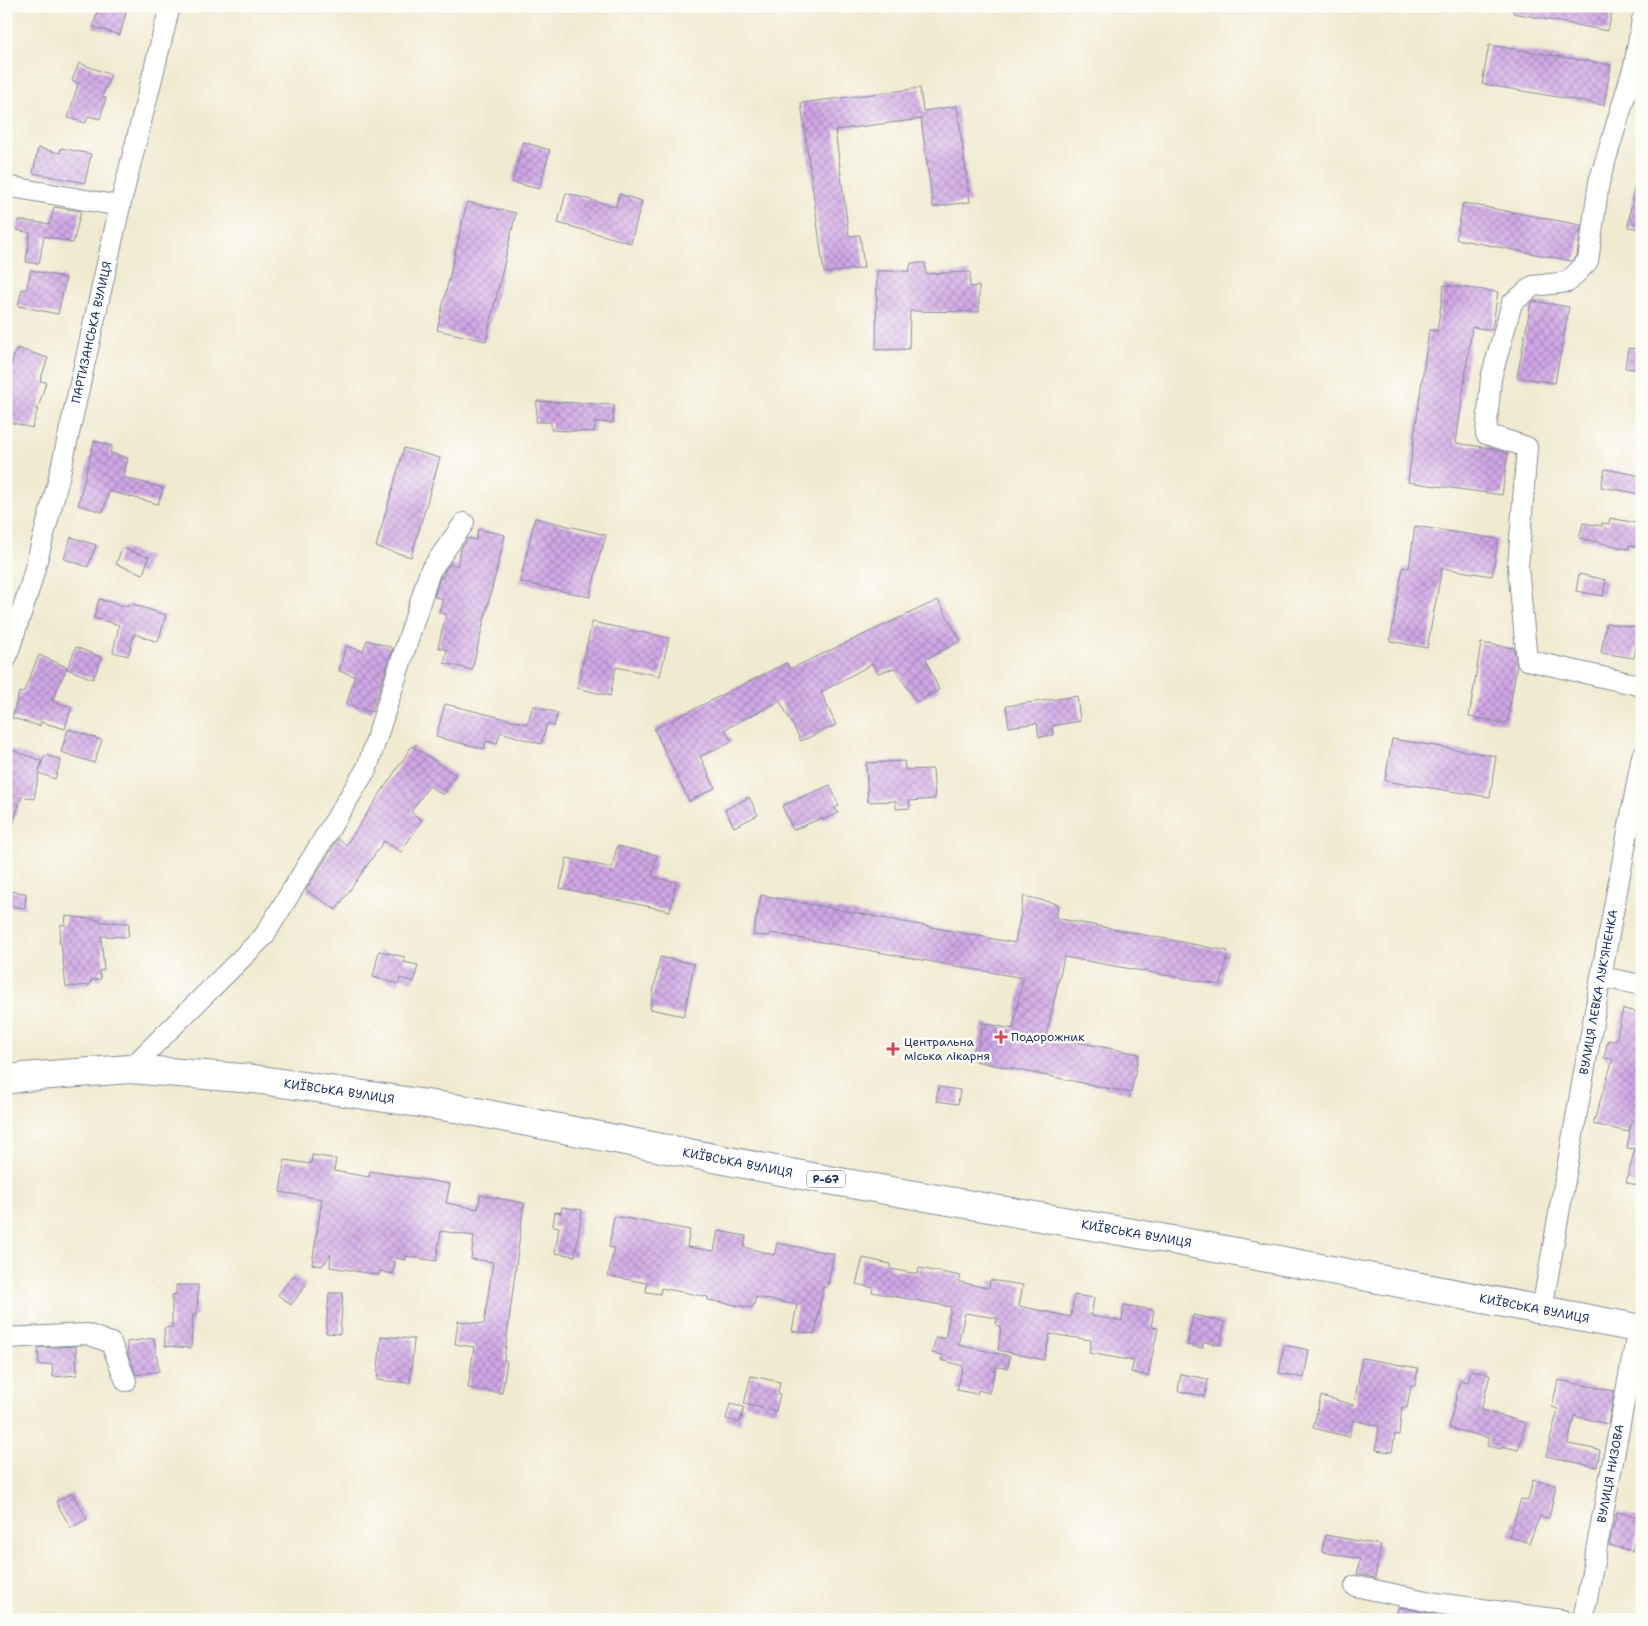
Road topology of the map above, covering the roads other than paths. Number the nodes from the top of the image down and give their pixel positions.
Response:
1 (170, 6) edge
2 (1642, 20) edge
3 (6, 186) edge
4 (120, 206) junction
5 (464, 523) dead end
6 (6, 659) edge
7 (1642, 686) edge
8 (1642, 756) edge
9 (1600, 977) junction
10 (1642, 985) edge
11 (130, 1070) junction
12 (6, 1080) edge
13 (1542, 1309) junction
14 (1640, 1328) edge
15 (6, 1338) edge
16 (126, 1381) dead end
17 (1355, 1586) dead end
18 (1562, 1620) edge
19 (1583, 1620) edge

1 - 4 street, ПАРТИЗАНСЬКА ВУЛИЦЯ
2 - 7 street
3 - 4 street
4 - 6 street, ПАРТИЗАНСЬКА ВУЛИЦЯ
5 - 11 street
8 - 9 street, ВУЛИЦЯ ЛЕВКА ЛУК'ЯНЕНКА
9 - 10 street
9 - 13 street, ВУЛИЦЯ ЛЕВКА ЛУК'ЯНЕНКА
11 - 12 main road, КИЇВСЬКА ВУЛИЦЯ / Р-67
11 - 13 main road, КИЇВСЬКА ВУЛИЦЯ / Р-67
13 - 14 main road, КИЇВСЬКА ВУЛИЦЯ / Р-67
14 - 19 street, ВУЛИЦЯ НИЗОВА
15 - 16 street
17 - 18 street

